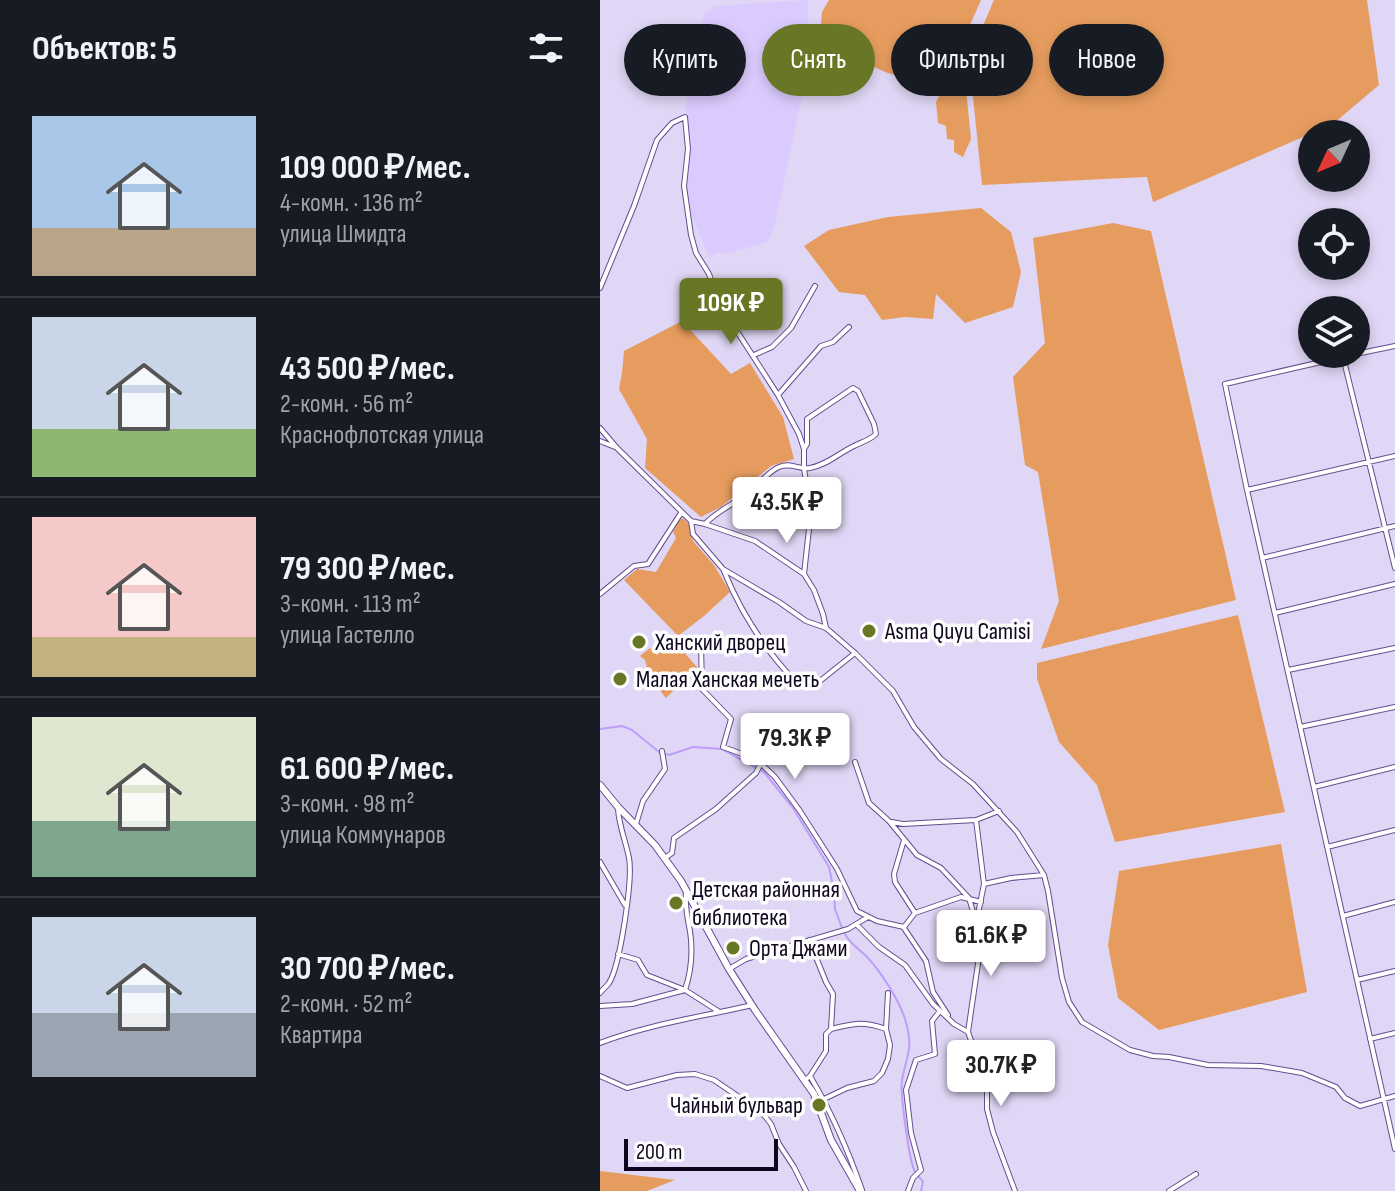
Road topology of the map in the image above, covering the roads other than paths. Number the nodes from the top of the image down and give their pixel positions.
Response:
1 (815, 286) dead end
2 (600, 288) edge
3 (849, 327) dead end
4 (1395, 346) edge
5 (1370, 351) edge
6 (754, 355) junction
7 (1298, 367) edge
8 (1346, 368) edge
9 (778, 395) junction
10 (600, 428) edge
11 (600, 441) edge
12 (617, 448) junction
13 (804, 449) junction
14 (1395, 456) edge
15 (1370, 460) junction
16 (804, 469) junction
17 (1247, 490) junction
18 (681, 513) junction
19 (691, 521) junction
20 (705, 524) junction
21 (1395, 526) edge
22 (1385, 529) junction
23 (1262, 558) junction
24 (1395, 568) edge
25 (723, 569) junction
26 (804, 574) junction
27 (1395, 584) edge
28 (600, 594) edge
29 (1275, 613) junction
30 (826, 628) junction
31 (701, 644) dead end
32 (1395, 648) edge
33 (855, 653) junction
34 (1287, 670) junction
35 (1395, 707) edge
36 (1300, 727) junction
37 (662, 753) dead end
38 (855, 762) dead end
39 (759, 766) junction
40 (1395, 767) edge
41 (600, 785) edge
42 (1314, 787) junction
43 (618, 807) junction
44 (999, 811) junction
45 (976, 820) junction
46 (889, 821) junction
47 (636, 825) junction
48 (1395, 830) edge
49 (904, 840) junction
50 (1327, 847) junction
51 (665, 858) junction
52 (600, 862) edge
53 (1044, 875) junction
54 (984, 884) junction
55 (686, 890) junction
56 (969, 898) junction
57 (981, 902) junction
58 (1395, 902) edge
59 (626, 908) junction
60 (915, 913) junction
61 (869, 916) junction
62 (1343, 917) junction
63 (977, 922) junction
64 (857, 925) junction
65 (904, 927) junction
66 (809, 940) junction
67 (618, 954) junction
68 (729, 969) junction
69 (1395, 971) edge
70 (1357, 980) junction
71 (685, 990) junction
72 (600, 993) edge
73 (888, 993) dead end
74 (752, 1005) junction
75 (600, 1006) edge
76 (940, 1011) junction
77 (720, 1012) junction
78 (954, 1024) junction
79 (831, 1029) junction
80 (886, 1029) junction
81 (968, 1032) junction
82 (1395, 1033) edge
83 (1370, 1039) junction
84 (600, 1043) edge
85 (600, 1076) edge
86 (808, 1078) junction
87 (1395, 1096) edge
88 (824, 1099) junction
89 (1384, 1099) junction
90 (1395, 1149) edge
91 (1196, 1174) dead end
92 (806, 1191) edge
93 (861, 1191) edge
94 (908, 1191) edge
95 (1015, 1191) edge
96 (1169, 1191) edge

1 - 6 street
2 - 6 street
3 - 9 street
4 - 5 street
6 - 9 street
7 - 17 street
8 - 15 street
9 - 13 street
10 - 12 street
11 - 12 street
12 - 18 street
13 - 16 street
13 - 16 street
14 - 15 street
15 - 17 street
15 - 22 street
16 - 20 street
16 - 26 street
17 - 23 street
18 - 19 street
18 - 28 street
19 - 20 street
19 - 25 street
20 - 26 street
21 - 22 street
22 - 23 street
22 - 24 street
23 - 29 street
25 - 30 street
25 - 33 street
26 - 30 street
27 - 29 street
29 - 34 street
30 - 33 street
31 - 39 street
32 - 34 street
33 - 44 street
34 - 36 street
35 - 36 street
36 - 42 street
37 - 47 street
38 - 46 street
39 - 51 street
39 - 61 street
40 - 42 street
41 - 43 main road
42 - 50 street
43 - 47 main road
43 - 59 street
44 - 45 street
44 - 53 street
45 - 46 street
45 - 54 street
46 - 49 street
47 - 51 main road
48 - 50 street
49 - 56 street
49 - 60 street
50 - 62 street
51 - 55 main road
52 - 59 street
53 - 54 street
53 - 89 street
54 - 57 street
55 - 68 main road
55 - 71 street
56 - 57 street
56 - 60 street
56 - 63 street
57 - 63 street
58 - 62 street
59 - 67 street
60 - 65 street
61 - 64 street
61 - 65 street
62 - 70 street
63 - 81 street
64 - 66 street
64 - 76 street
65 - 78 street
66 - 68 street
66 - 79 street
67 - 71 street
67 - 72 street
68 - 74 main road
69 - 70 street
70 - 83 street
71 - 75 street
71 - 77 street
73 - 80 street
74 - 77 street
74 - 86 main road
76 - 78 street
76 - 94 street
77 - 84 street
78 - 81 street
79 - 80 street
79 - 86 street
80 - 88 street
81 - 95 street
82 - 83 street
83 - 89 street
85 - 92 street
86 - 88 street
86 - 93 main road
87 - 89 street
88 - 93 street
89 - 90 street
91 - 96 street

